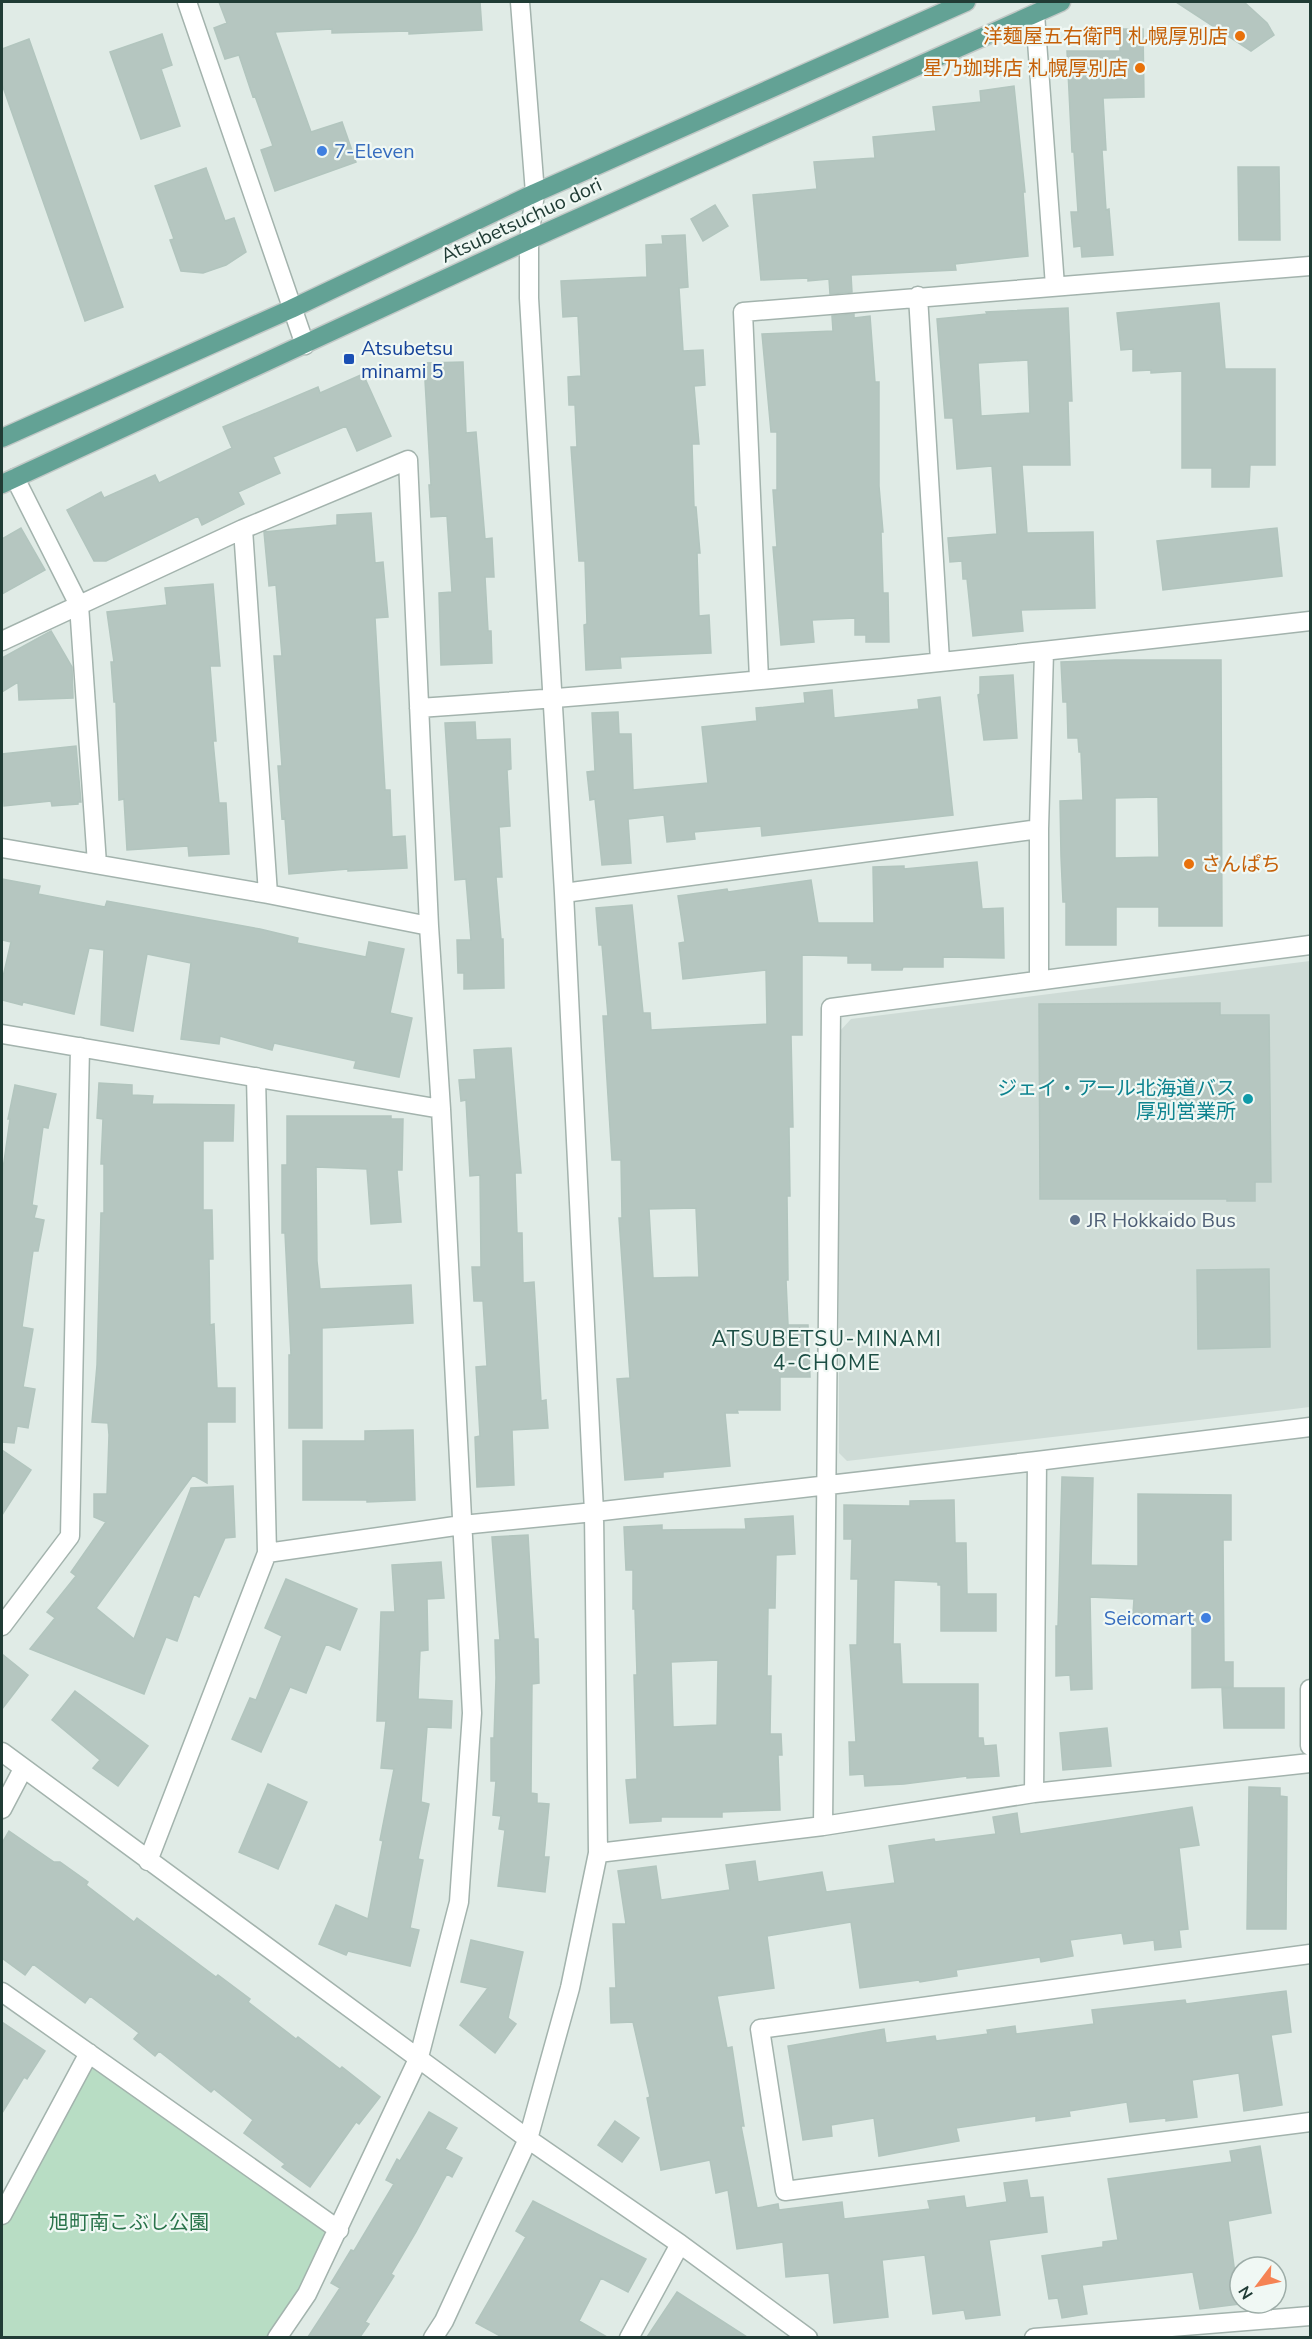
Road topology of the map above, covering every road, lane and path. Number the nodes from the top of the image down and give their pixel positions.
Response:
1 (187, 2) edge
2 (520, 2) edge
3 (966, 2) edge
4 (1060, 2) edge
5 (1035, 14) junction
6 (535, 193) junction
7 (529, 240) junction
8 (1311, 266) edge
9 (1055, 286) junction
10 (918, 296) junction
11 (291, 309) junction
12 (305, 345) junction
13 (2, 438) edge
14 (8, 481) edge
15 (243, 529) junction
16 (79, 605) junction
17 (1311, 621) edge
18 (2, 641) edge
19 (1044, 652) junction
20 (940, 661) junction
21 (759, 678) junction
22 (553, 699) junction
23 (419, 708) junction
24 (1039, 829) junction
25 (2, 848) edge
26 (97, 864) junction
27 (564, 893) junction
28 (267, 894) junction
29 (429, 926) junction
30 (1311, 945) edge
31 (1039, 980) junction
32 (2, 1034) edge
33 (80, 1047) junction
34 (256, 1077) junction
35 (441, 1109) junction
36 (1311, 1426) edge
37 (1037, 1461) junction
38 (824, 1484) junction
39 (594, 1512) junction
40 (462, 1525) junction
41 (267, 1553) junction
42 (2, 1626) edge
43 (1311, 1689) edge
44 (1311, 1746) edge
45 (2, 1752) edge
46 (1311, 1763) edge
47 (23, 1769) junction
48 (1034, 1793) junction
49 (2, 1809) edge
50 (823, 1826) junction
51 (598, 1853) junction
52 (148, 1861) junction
53 (1311, 1954) edge
54 (2, 1992) edge
55 (89, 2053) junction
56 (419, 2057) junction
57 (1311, 2122) edge
58 (528, 2139) junction
59 (2, 2215) edge
60 (339, 2230) junction
61 (680, 2244) junction
62 (1311, 2306) edge
63 (1310, 2316) edge
64 (277, 2337) edge
65 (433, 2337) edge
66 (629, 2337) edge
67 (808, 2337) edge
68 (1034, 2337) edge

1 - 11 street
2 - 6 street
3 - 6 main road, Atsubetsuchuo dori
4 - 5 main road, Atsubetsuchuo dori
5 - 7 main road, Atsubetsuchuo dori
5 - 9 street
6 - 7 street
6 - 11 main road, Atsubetsuchuo dori
7 - 12 main road, Atsubetsuchuo dori
7 - 22 street
8 - 9 street
9 - 10 street
10 - 20 street
10 - 21 street
11 - 12 street
11 - 13 main road, Atsubetsuchuo dori
12 - 14 main road, Atsubetsuchuo dori
14 - 16 street
15 - 16 street
15 - 23 street
15 - 28 street
16 - 18 street
16 - 26 street
17 - 19 street
19 - 20 street
19 - 24 street
20 - 21 street
21 - 22 street
22 - 23 street
22 - 27 street
23 - 29 street
24 - 27 street
24 - 31 street
25 - 26 street
26 - 28 street
27 - 39 street
28 - 29 street
29 - 35 street
30 - 31 street
31 - 38 street
32 - 33 street
33 - 34 street
33 - 42 street
34 - 35 street
34 - 41 street
35 - 40 street
36 - 37 street
37 - 38 street
37 - 48 street
38 - 39 street
38 - 50 street
39 - 40 street
39 - 51 street
40 - 41 street
40 - 56 street
41 - 52 street
43 - 44 street
45 - 47 street
46 - 48 street
47 - 49 street
47 - 52 street
48 - 50 street
50 - 51 street
51 - 58 street
52 - 56 street
53 - 57 street
54 - 55 street
55 - 59 street
55 - 60 street
56 - 58 street
56 - 60 street
58 - 61 street
58 - 65 street
60 - 64 street
61 - 66 street
61 - 67 street
62 - 63 street
63 - 68 street

